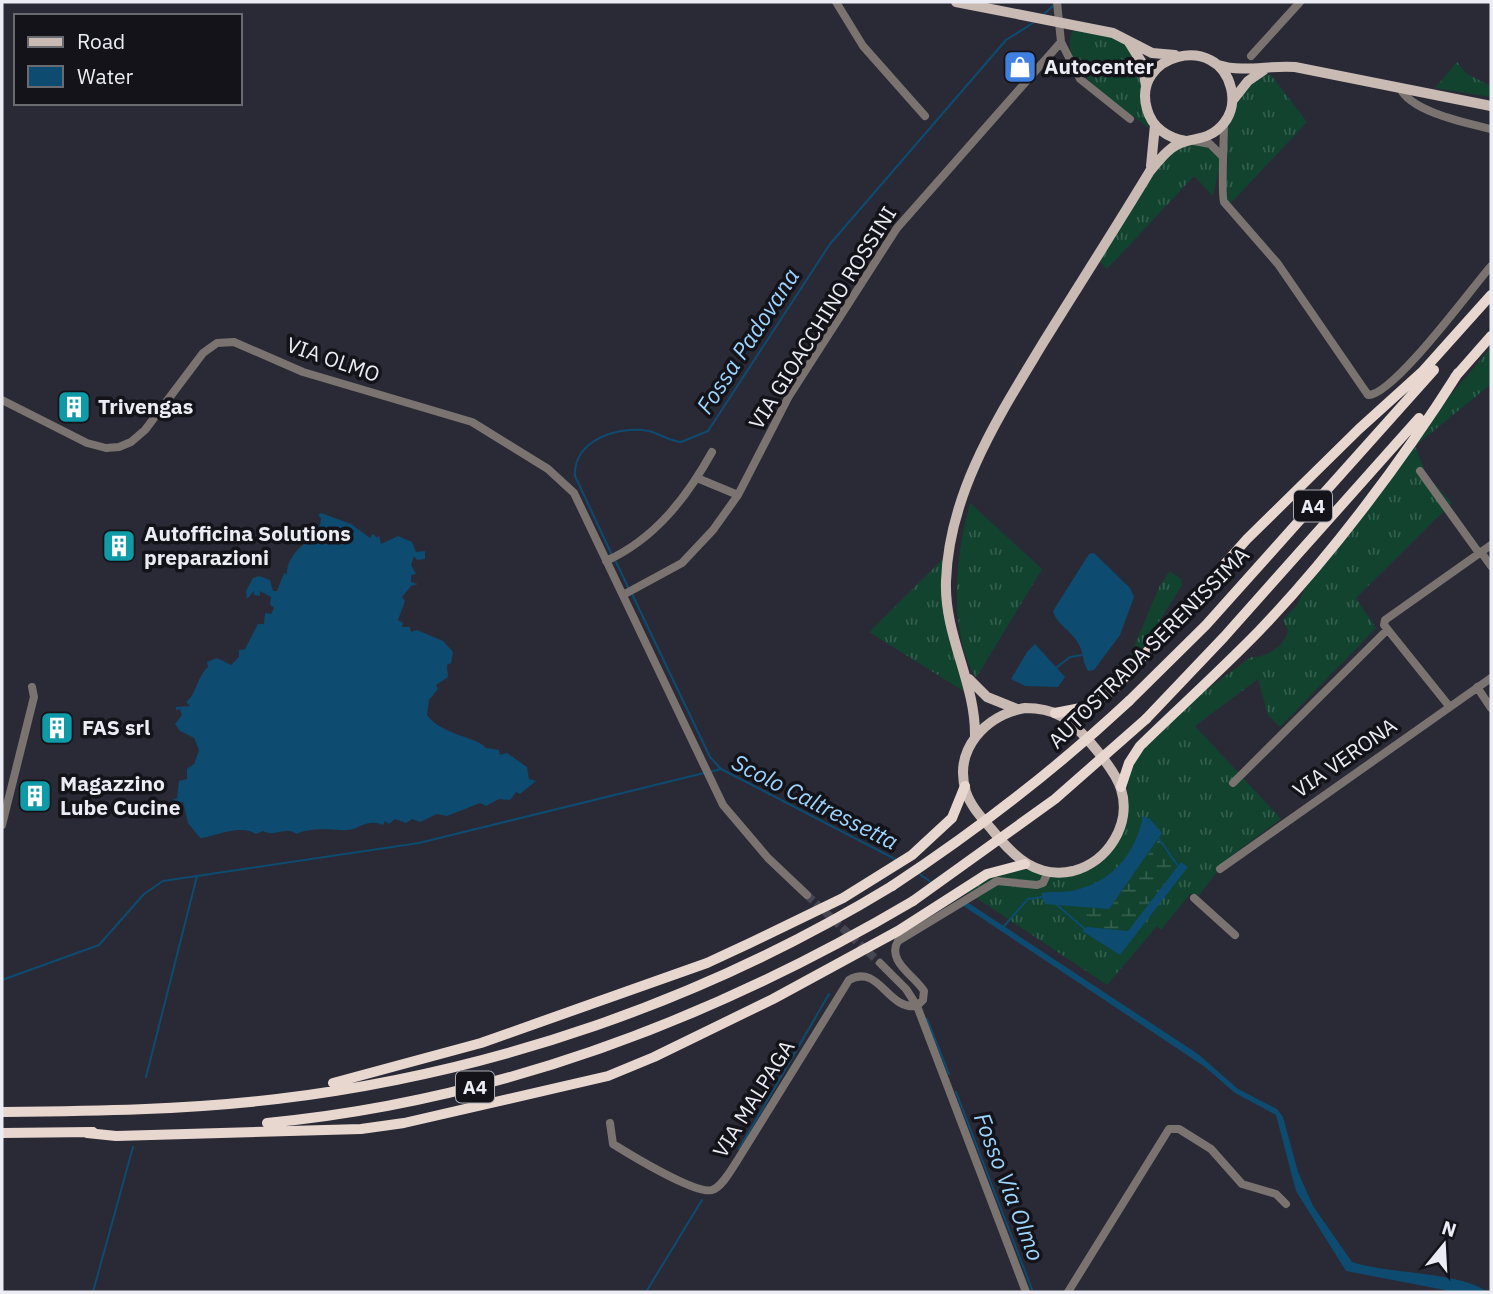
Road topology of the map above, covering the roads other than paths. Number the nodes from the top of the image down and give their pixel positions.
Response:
1 (836, 2) edge
2 (956, 2) edge
3 (1300, 2) edge
4 (1058, 4) edge
5 (1060, 22) junction
6 (1129, 41) junction
7 (1060, 42) junction
8 (1179, 55) junction
9 (1251, 55) dead end
10 (1217, 64) junction
11 (1274, 65) junction
12 (1146, 88) junction
13 (1400, 88) junction
14 (1233, 100) junction
15 (1491, 106) edge
16 (925, 116) dead end
17 (1130, 119) dead end
18 (1224, 123) junction
19 (1155, 125) junction
20 (1491, 129) edge
21 (1190, 141) junction
22 (1225, 162) junction
23 (1150, 171) junction
24 (1491, 266) edge
25 (1491, 295) edge
26 (1491, 305) edge
27 (1491, 336) edge
28 (1458, 373) junction
29 (2, 400) edge
30 (712, 452) dead end
31 (1420, 471) dead end
32 (697, 478) junction
33 (738, 495) junction
34 (1491, 545) edge
35 (1480, 552) junction
36 (611, 559) junction
37 (1491, 566) edge
38 (628, 592) junction
39 (1387, 630) junction
40 (960, 663) junction
41 (1491, 678) edge
42 (32, 687) dead end
43 (1477, 687) junction
44 (1449, 706) junction
45 (1491, 708) edge
46 (1017, 709) junction
47 (1055, 713) junction
48 (975, 737) junction
49 (1233, 783) dead end
50 (965, 786) junction
51 (1121, 787) junction
52 (2, 825) edge
53 (1026, 864) junction
54 (1220, 869) dead end
55 (1048, 872) junction
56 (972, 890) junction
57 (807, 895) tunnel mouth
58 (1194, 898) dead end
59 (948, 905) junction
60 (1236, 935) dead end
61 (880, 963) tunnel mouth
62 (917, 1006) junction
63 (204, 1105) junction
64 (2, 1112) edge
65 (610, 1123) dead end
66 (2, 1133) edge
67 (87, 1133) junction
68 (1286, 1204) dead end
69 (1026, 1292) edge
70 (1069, 1292) edge

1 - 16 street
2 - 5 main road
3 - 9 street
4 - 5 street
5 - 6 main road
5 - 7 street
6 - 8 main road
6 - 12 main road
7 - 17 street
7 - 33 street, VIA GIOACCHINO ROSSINI
8 - 10 main road
8 - 12 main road
10 - 11 main road
10 - 14 main road
11 - 13 main road
11 - 14 main road
12 - 19 main road
13 - 15 main road
13 - 20 street
14 - 18 main road
18 - 21 main road
18 - 22 street
19 - 21 main road
19 - 23 main road
21 - 22 street
21 - 23 main road
22 - 24 street
23 - 40 main road
25 - 47 highway
26 - 63 highway, AUTOSTRADA SERENISSIMA / A4, bridge
27 - 28 highway, AUTOSTRADA SERENISSIMA / A4
28 - 51 highway
28 - 67 highway, AUTOSTRADA SERENISSIMA / A4, bridge
29 - 36 street, VIA OLMO
30 - 32 street
31 - 35 street
32 - 33 street
32 - 36 street
33 - 38 street, VIA GIOACCHINO ROSSINI
34 - 35 street
35 - 37 street
35 - 39 street
36 - 38 street, VIA OLMO
38 - 57 street
39 - 44 street
39 - 49 street
40 - 46 main road
40 - 48 main road
41 - 43 street, VIA VERONA
42 - 52 street
43 - 44 street, VIA VERONA
43 - 45 street
44 - 54 street, VIA VERONA
46 - 47 main road
46 - 48 main road
47 - 51 main road
48 - 50 main road
50 - 53 main road
50 - 63 highway
51 - 55 main road
53 - 55 main road
53 - 56 highway
55 - 56 street
56 - 59 highway
58 - 60 street
59 - 62 street
59 - 67 highway
61 - 62 street
62 - 65 street, VIA MALPAGA
62 - 69 street
63 - 64 highway, AUTOSTRADA SERENISSIMA / A4
66 - 67 highway, AUTOSTRADA SERENISSIMA / A4
68 - 70 street

